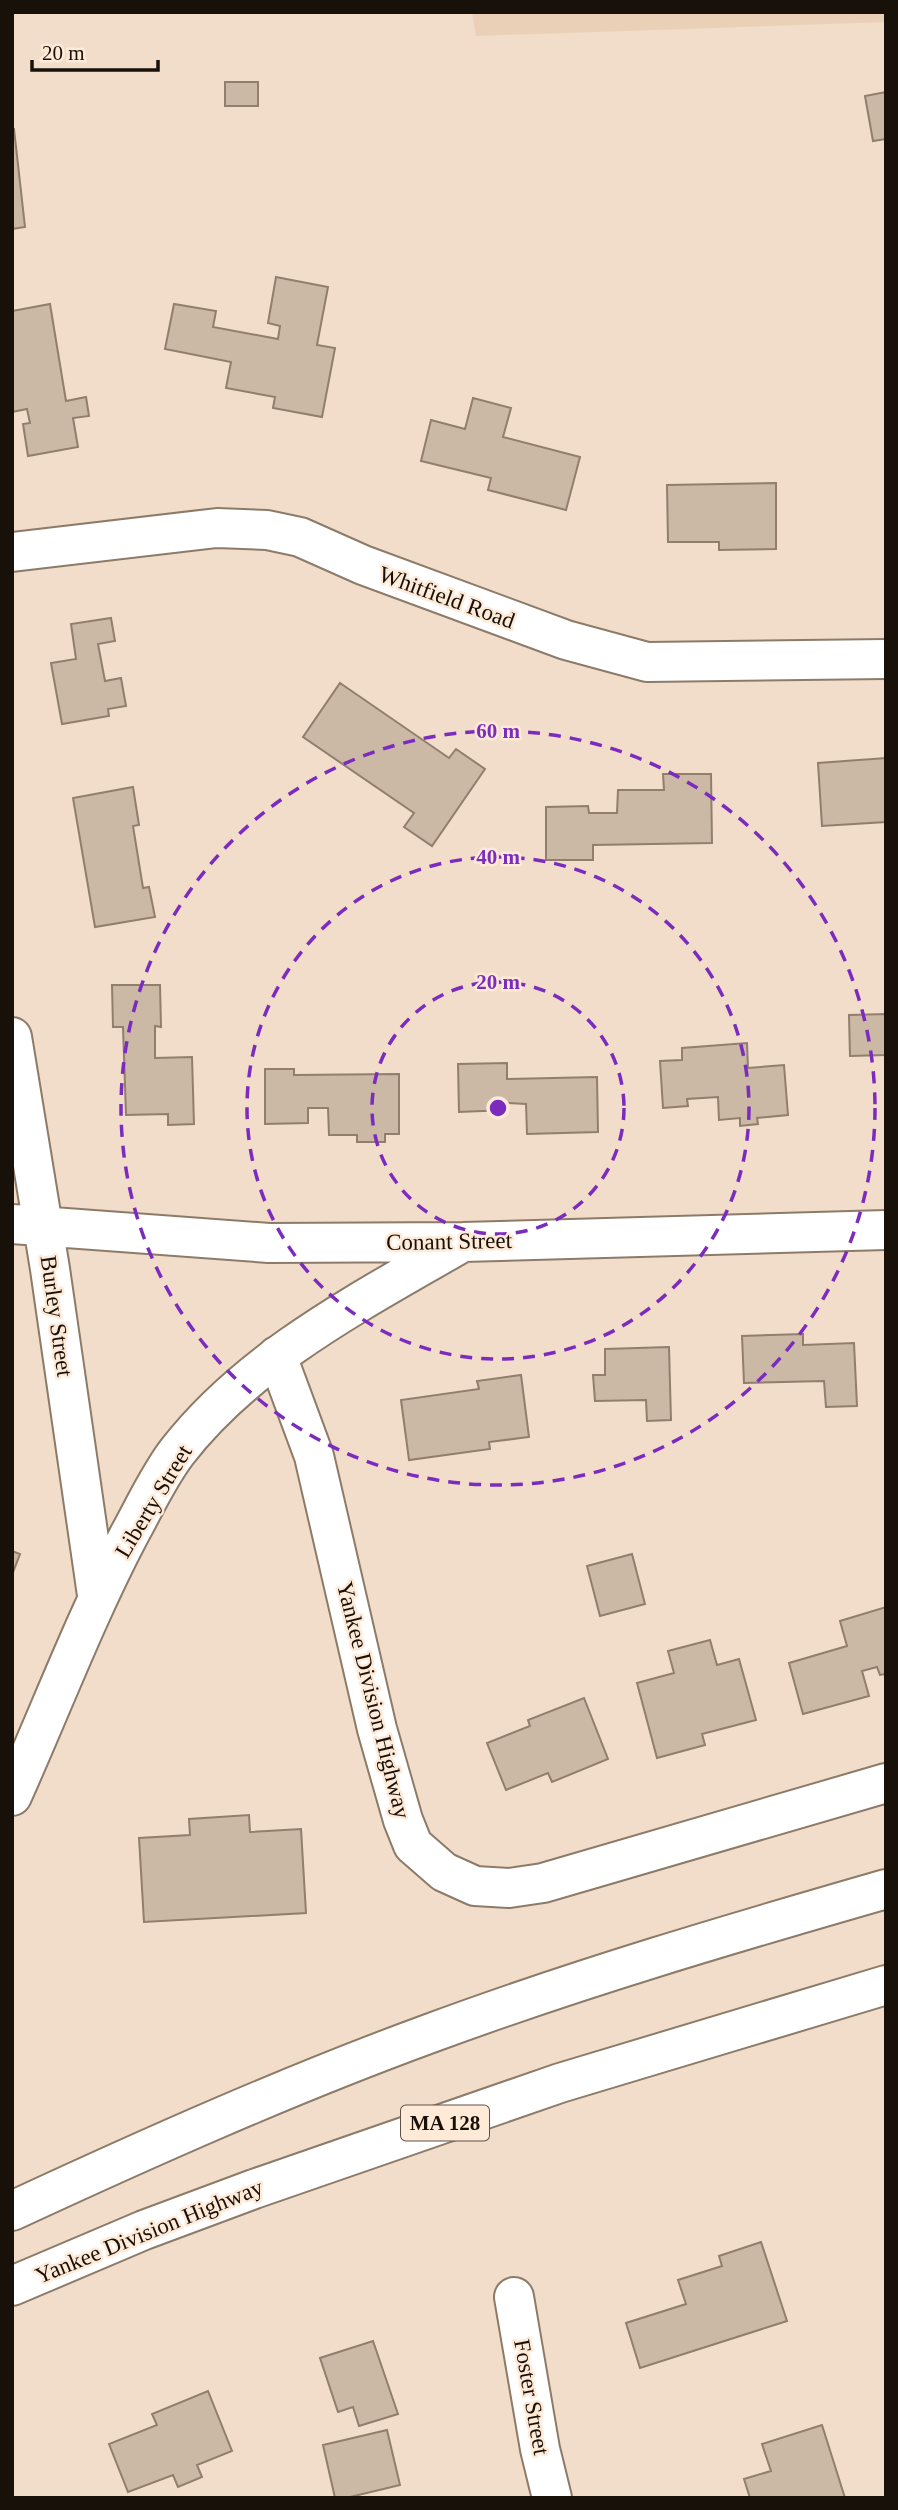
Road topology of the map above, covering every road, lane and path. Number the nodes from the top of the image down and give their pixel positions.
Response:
1 (12, 552) edge
2 (886, 659) edge
3 (12, 1037) edge
4 (28, 1225) edge
5 (886, 1230) edge
6 (463, 1242) junction
7 (277, 1356) junction
8 (97, 1595) junction
9 (886, 1783) edge
10 (12, 1796) edge
11 (886, 1889) edge
12 (886, 1985) edge
13 (148, 2148) junction
14 (12, 2188) edge
15 (254, 2189) junction
16 (12, 2211) edge
17 (12, 2286) edge
18 (514, 2297) dead end
19 (12, 2306) edge
20 (552, 2498) edge

1 - 2 main road, Whitfield Road
3 - 4 main road, Burley Street
4 - 6 main road, Conant Street
4 - 8 main road, Burley Street
5 - 6 main road, Conant Street
6 - 7 main road, Liberty Street
7 - 8 main road, Liberty Street
7 - 9 main road, Yankee Division Highway
8 - 10 main road, Liberty Street
11 - 13 main road
12 - 15 main road, Yankee Division Highway / MA 128
13 - 14 main road
13 - 16 main road
15 - 17 main road, Yankee Division Highway / MA 128
15 - 19 main road
18 - 20 main road, Foster Street

